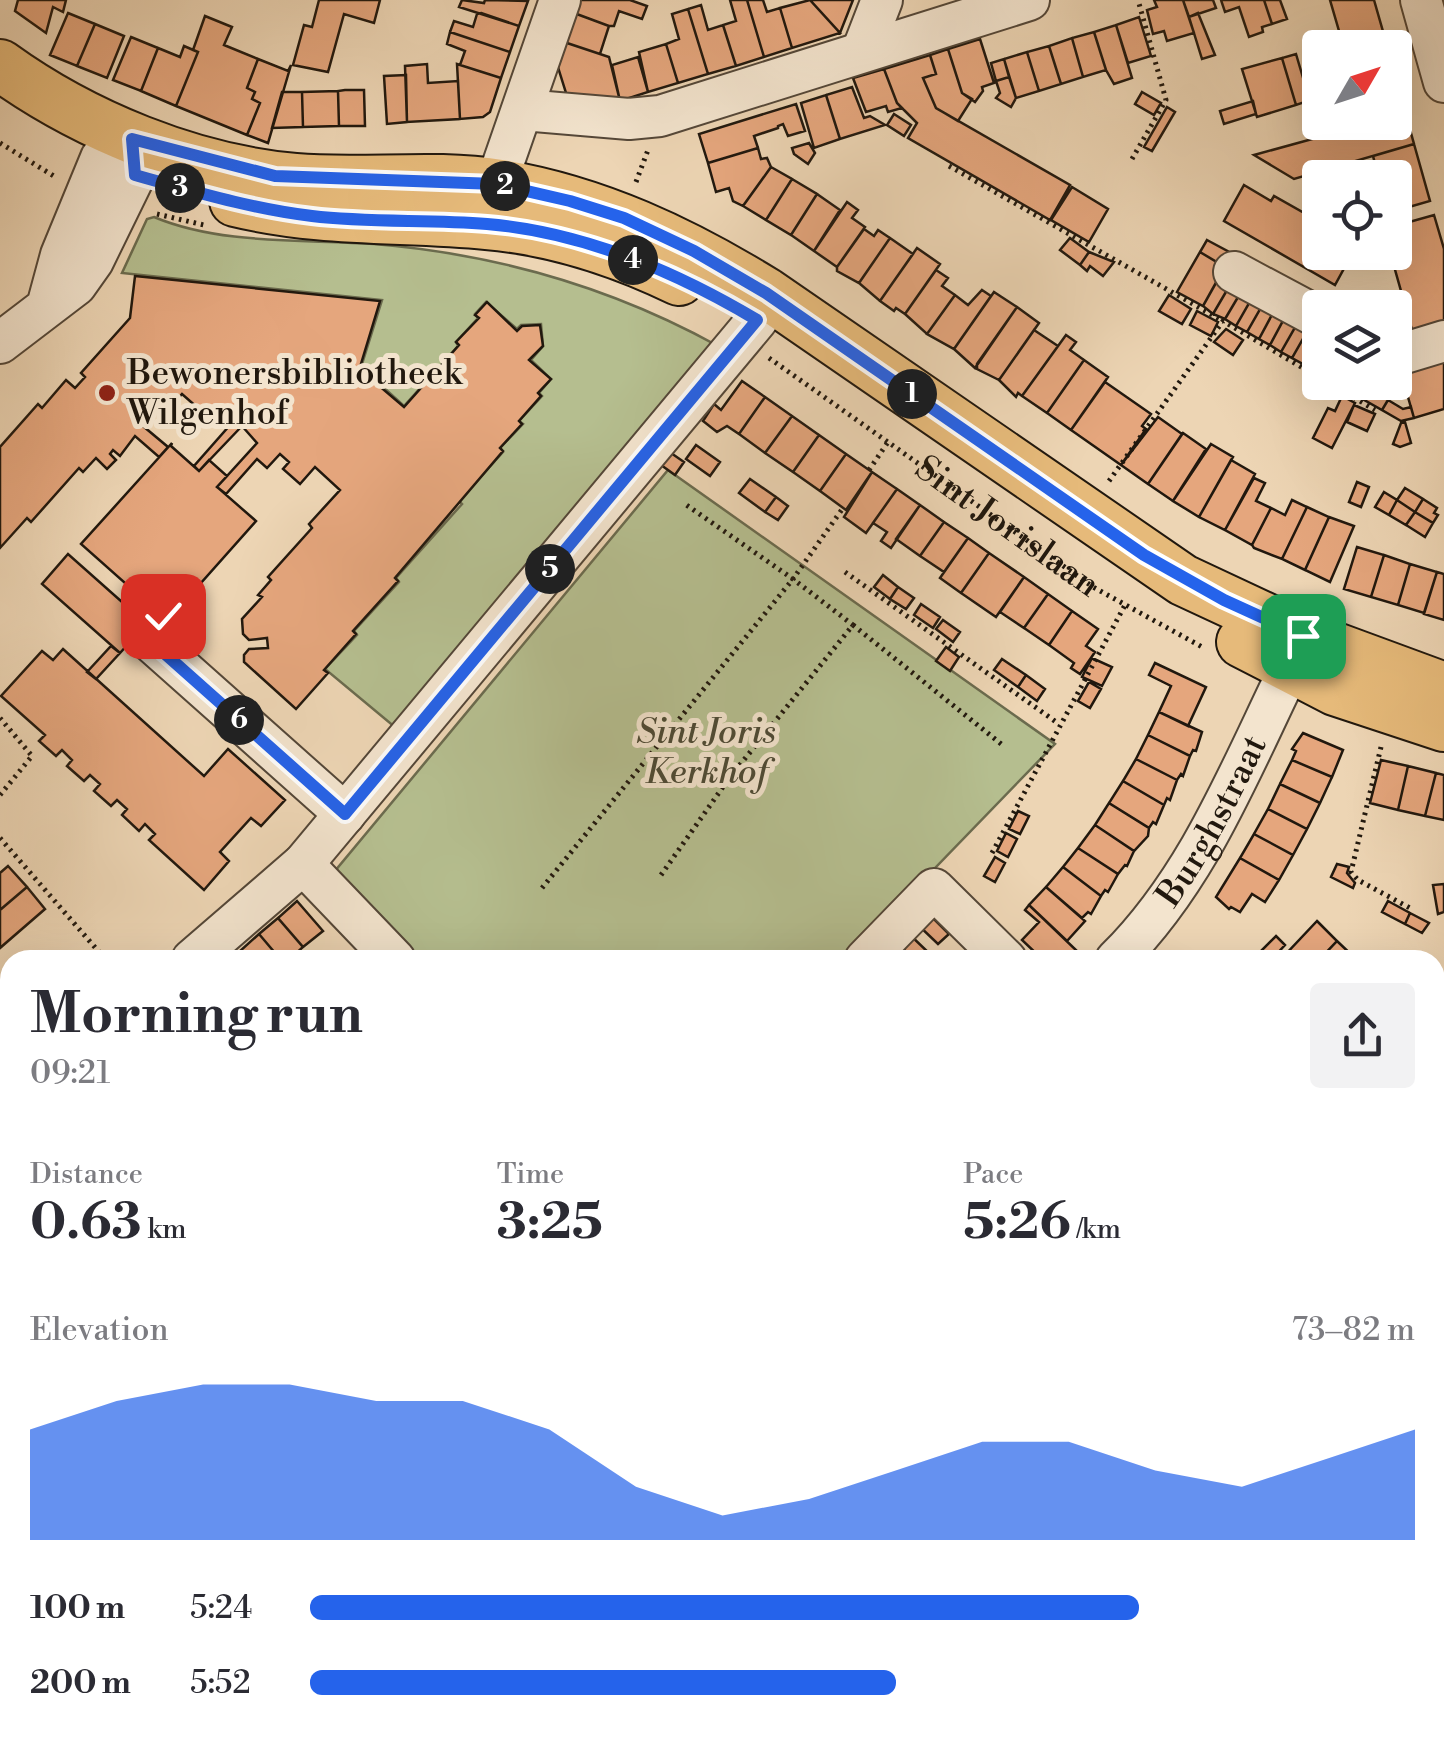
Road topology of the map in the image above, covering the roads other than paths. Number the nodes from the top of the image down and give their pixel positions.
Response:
1 (560, 0) edge
2 (882, 0) edge
3 (1028, 0) edge
4 (1421, 0) edge
5 (863, 50) junction
6 (0, 65) edge
7 (1444, 82) edge
8 (0, 102) edge
9 (523, 110) junction
10 (122, 157) junction
11 (496, 184) junction
12 (1234, 272) dead end
13 (1302, 308) edge
14 (750, 329) junction
15 (1444, 341) edge
16 (0, 343) edge
17 (1412, 351) edge
18 (163, 616) dead end
19 (1290, 668) junction
20 (1444, 688) edge
21 (1444, 726) edge
22 (345, 814) junction
23 (303, 864) junction
24 (204, 950) edge
25 (385, 950) edge
26 (875, 950) edge
27 (996, 950) edge
28 (1140, 950) edge

1 - 9 street
2 - 5 street
3 - 5 street
4 - 7 street
5 - 9 street
6 - 10 main road, Sint Jorislaan
8 - 10 main road, Sint Jorislaan
9 - 11 street
10 - 11 main road, Sint Jorislaan
10 - 14 main road, Sint Jorislaan
10 - 16 street
11 - 20 main road, Sint Jorislaan
12 - 13 street
14 - 19 main road, Sint Jorislaan
14 - 22 street
15 - 17 street
18 - 22 street
19 - 21 main road, Sint Jorislaan
19 - 28 street, Burghstraat
22 - 23 street
23 - 24 street
23 - 25 street
26 - 27 street

